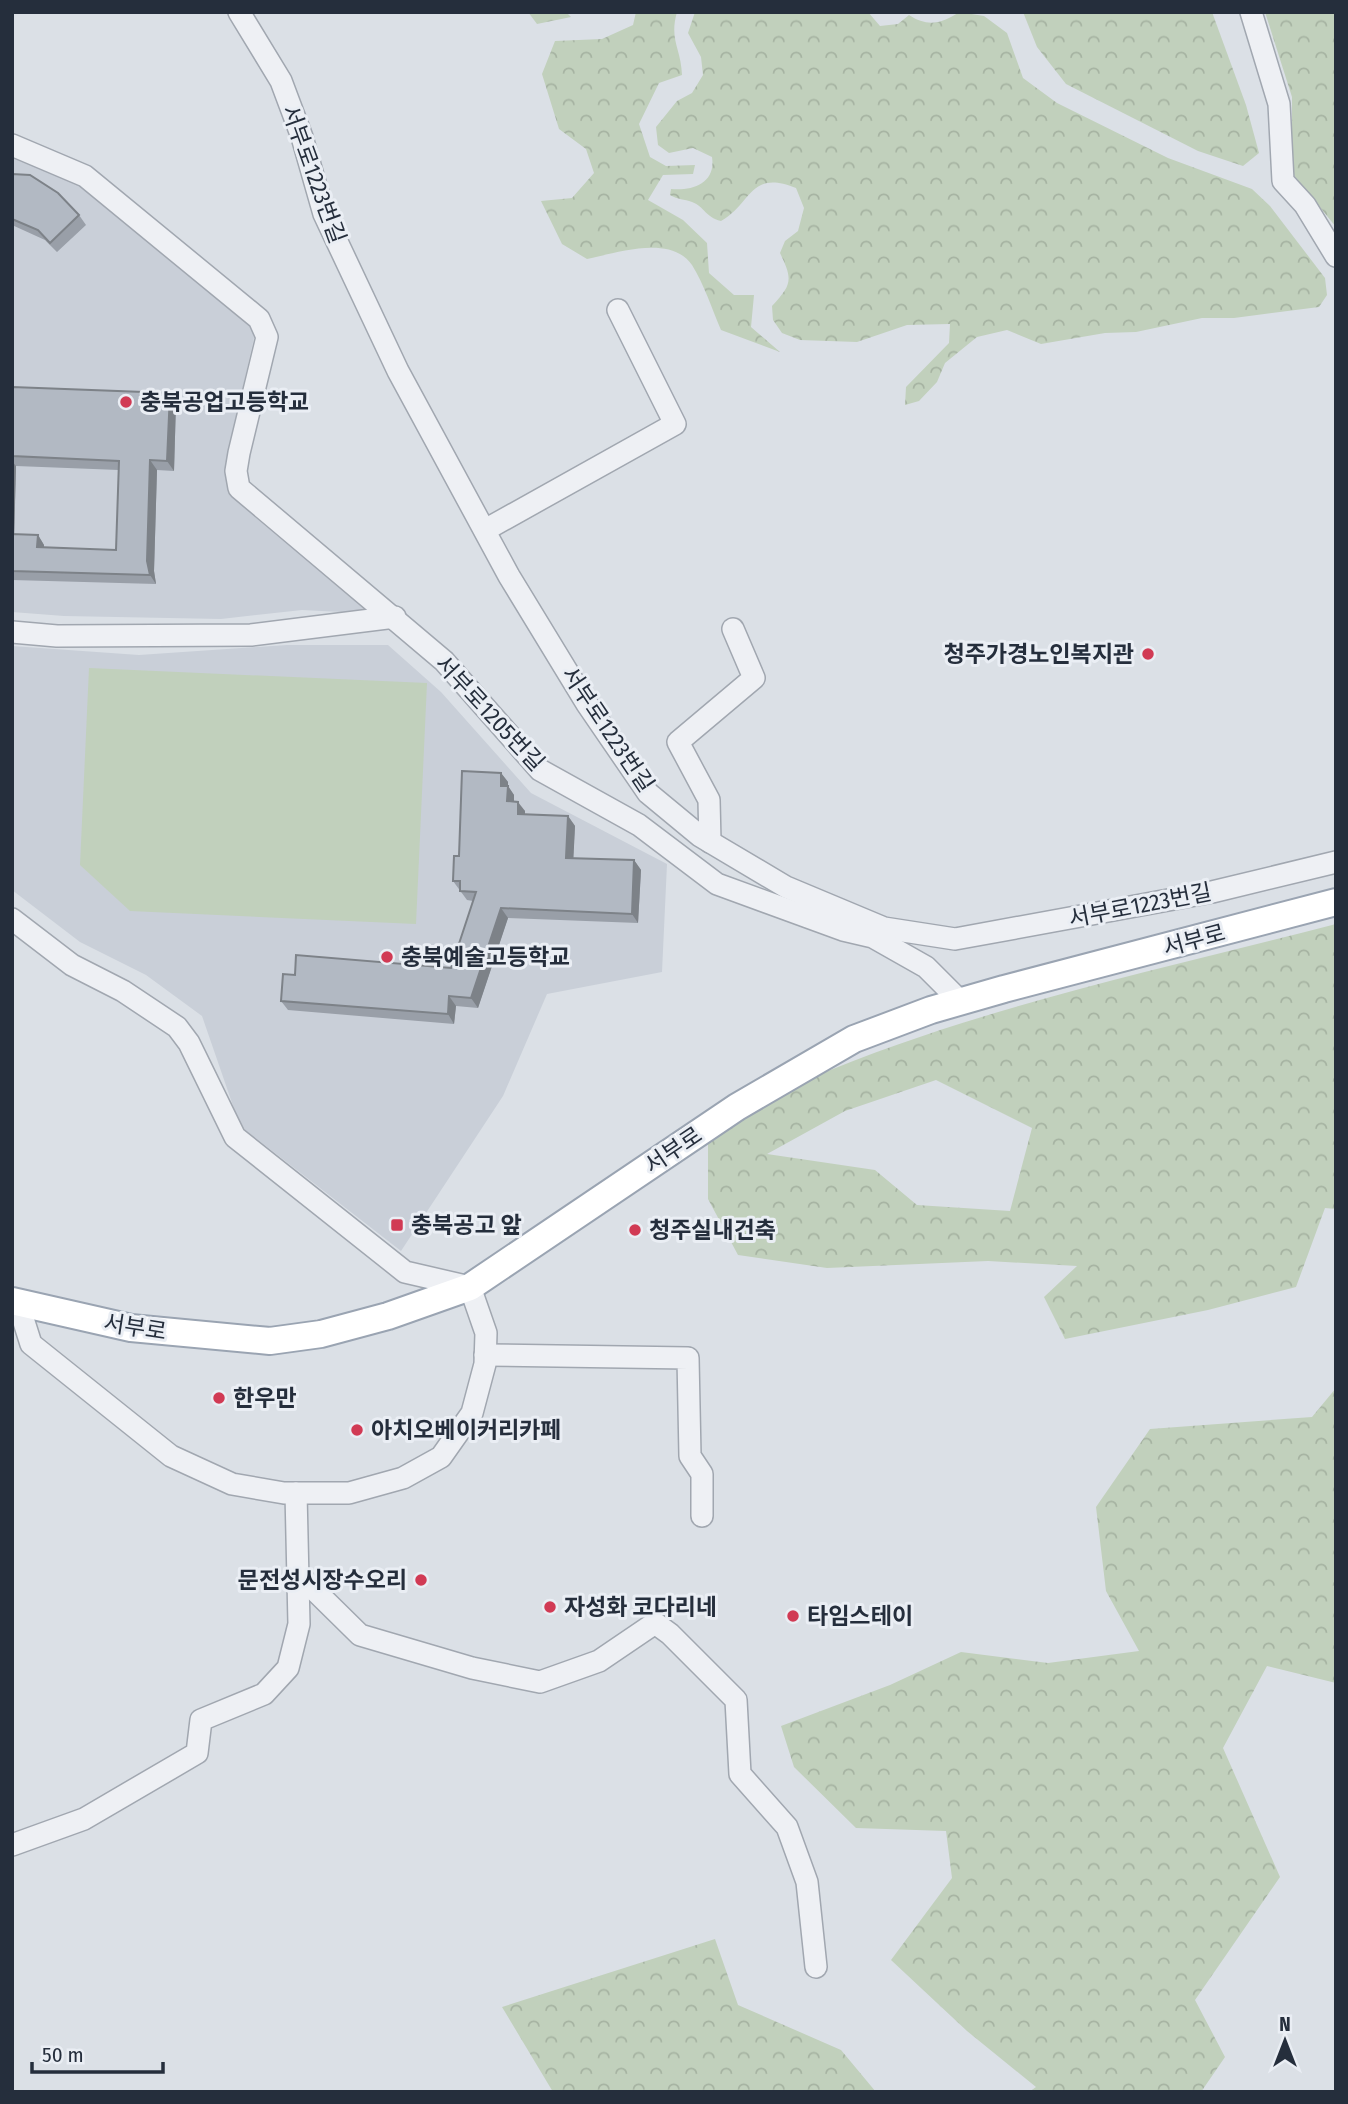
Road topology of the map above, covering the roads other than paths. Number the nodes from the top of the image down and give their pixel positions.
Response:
1 (239, 12) edge
2 (1251, 12) edge
3 (12, 145) edge
4 (1336, 256) edge
5 (618, 310) dead end
6 (485, 530) junction
7 (395, 617) junction
8 (733, 629) dead end
9 (12, 632) edge
10 (710, 842) junction
11 (1336, 862) edge
12 (785, 898) junction
13 (1336, 902) edge
14 (12, 919) edge
15 (961, 1002) junction
16 (470, 1287) junction
17 (15, 1302) edge
18 (485, 1355) junction
19 (296, 1493) junction
20 (702, 1516) dead end
21 (298, 1573) junction
22 (12, 1845) edge
23 (817, 1967) dead end

1 - 6 street, 서부로1223번길
2 - 4 street
3 - 7 street
5 - 6 street
6 - 10 street, 서부로1223번길
7 - 9 street
7 - 12 street, 서부로1205번길
8 - 10 street
10 - 12 street, 서부로1223번길
11 - 12 street, 서부로1223번길
12 - 15 street, 서부로1205번길
13 - 15 main road, 서부로
14 - 16 street
15 - 16 main road, 서부로
16 - 17 main road, 서부로
16 - 18 street
17 - 19 street
18 - 19 street
18 - 20 street
19 - 21 street
21 - 22 street
21 - 23 street

